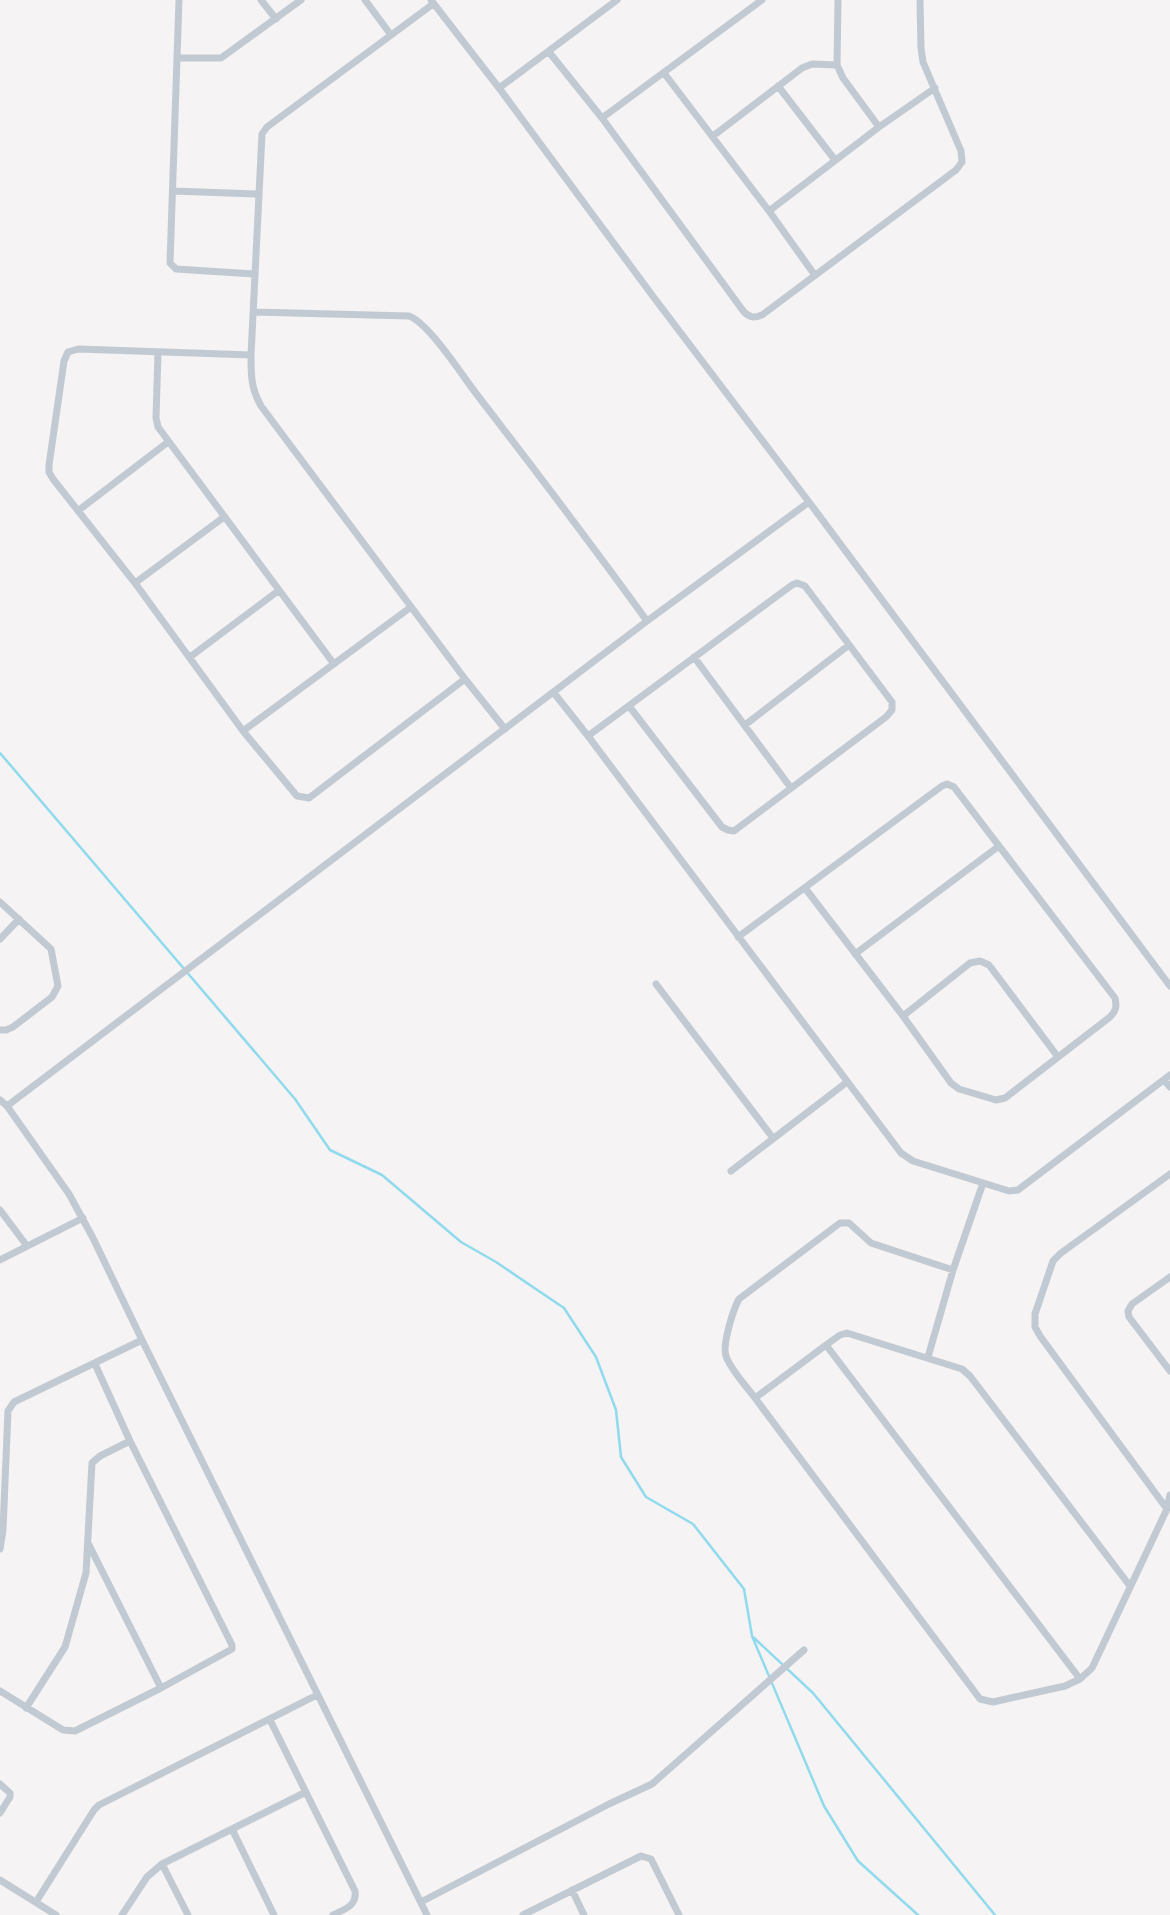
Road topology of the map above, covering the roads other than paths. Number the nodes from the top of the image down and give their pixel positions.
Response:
1 (179, 0) edge
2 (261, 0) edge
3 (301, 0) edge
4 (365, 0) edge
5 (617, 0) edge
6 (762, 0) edge
7 (838, 0) edge
8 (920, 0) edge
9 (432, 2) edge
10 (276, 20) junction
11 (391, 35) junction
12 (549, 52) junction
13 (177, 58) junction
14 (837, 65) junction
15 (664, 73) junction
16 (778, 86) junction
17 (499, 88) junction
18 (935, 88) junction
19 (602, 118) junction
20 (879, 127) junction
21 (713, 136) junction
22 (835, 160) junction
23 (173, 191) junction
24 (258, 194) junction
25 (770, 212) junction
26 (254, 274) junction
27 (814, 274) junction
28 (254, 312) junction
29 (158, 352) junction
30 (251, 355) junction
31 (168, 442) junction
32 (809, 502) junction
33 (79, 510) junction
34 (224, 517) junction
35 (135, 583) junction
36 (278, 591) junction
37 (411, 607) junction
38 (647, 621) junction
39 (849, 645) junction
40 (190, 657) junction
41 (694, 657) junction
42 (334, 664) junction
43 (465, 679) junction
44 (554, 693) junction
45 (628, 706) junction
46 (745, 725) junction
47 (504, 729) junction
48 (243, 730) junction
49 (588, 736) junction
50 (791, 788) junction
51 (999, 846) junction
52 (805, 888) junction
53 (0, 902) edge
54 (19, 919) junction
55 (738, 937) junction
56 (0, 939) edge
57 (855, 954) junction
58 (656, 984) dead end
59 (1170, 986) edge
60 (902, 1016) junction
61 (0, 1030) edge
62 (1058, 1057) junction
63 (1167, 1078) edge
64 (847, 1082) junction
65 (1170, 1087) edge
66 (0, 1100) edge
67 (7, 1106) junction
68 (773, 1138) junction
69 (732, 1171) dead end
70 (1170, 1174) edge
71 (983, 1183) junction
72 (0, 1210) edge
73 (83, 1218) junction
74 (27, 1246) junction
75 (0, 1260) edge
76 (953, 1270) junction
77 (1170, 1277) edge
78 (142, 1340) junction
79 (826, 1345) junction
80 (928, 1357) junction
81 (94, 1364) junction
82 (1170, 1371) edge
83 (755, 1398) junction
84 (130, 1441) junction
85 (1170, 1495) edge
86 (1167, 1509) junction
87 (88, 1541) junction
88 (0, 1549) edge
89 (1130, 1586) junction
90 (804, 1650) dead end
91 (1080, 1679) junction
92 (161, 1688) junction
93 (0, 1691) edge
94 (317, 1695) junction
95 (26, 1708) junction
96 (270, 1720) junction
97 (0, 1784) edge
98 (306, 1792) junction
99 (0, 1813) edge
100 (232, 1830) junction
101 (162, 1864) junction
102 (0, 1880) edge
103 (572, 1890) junction
104 (36, 1902) junction
105 (421, 1902) junction
106 (56, 1915) edge
107 (122, 1915) edge
108 (188, 1915) edge
109 (274, 1915) edge
110 (333, 1915) edge
111 (427, 1915) edge
112 (523, 1915) edge
113 (584, 1915) edge
114 (679, 1915) edge

1 - 13 street
2 - 10 street
3 - 10 street
4 - 11 street
5 - 12 street
6 - 15 street
7 - 14 street
8 - 18 street
9 - 11 street
9 - 17 street
10 - 13 street
11 - 24 street
12 - 17 street
12 - 19 street
13 - 23 street
14 - 16 street
14 - 20 street
15 - 19 street
15 - 21 street
16 - 21 street
16 - 22 street
17 - 32 street
18 - 20 street
18 - 27 street
19 - 27 street
20 - 22 street
21 - 25 street
22 - 25 street
23 - 24 street
23 - 26 street
24 - 26 street
25 - 27 street
26 - 28 street
28 - 30 street
28 - 38 street
29 - 30 street
29 - 31 street
29 - 33 street
30 - 37 street
31 - 33 street
31 - 34 street
32 - 38 street
32 - 59 street
33 - 35 street
34 - 35 street
34 - 36 street
35 - 40 street
36 - 40 street
36 - 42 street
37 - 42 street
37 - 43 street
38 - 44 street
39 - 41 street
39 - 46 street
39 - 50 street
40 - 48 street
41 - 45 street
41 - 46 street
42 - 48 street
43 - 47 street
43 - 48 street
44 - 47 street
44 - 49 street
45 - 49 street
45 - 50 street
46 - 50 street
47 - 67 street
49 - 55 street
51 - 52 street
51 - 57 street
51 - 62 street
52 - 55 street
52 - 57 street
53 - 54 street
54 - 56 street
54 - 61 street
55 - 64 street
57 - 60 street
58 - 68 street
60 - 62 street
60 - 62 street
63 - 65 street
63 - 71 street
64 - 68 street
64 - 71 street
66 - 67 street
67 - 73 street
68 - 69 street
70 - 86 street
71 - 76 street
72 - 74 street
73 - 74 street
73 - 78 street
74 - 75 street
76 - 80 street
76 - 83 street
77 - 82 street
78 - 81 street
78 - 94 street
79 - 80 street
79 - 83 street
79 - 91 street
80 - 89 street
81 - 84 street
81 - 88 street
83 - 91 street
84 - 87 street
84 - 92 street
85 - 86 street
86 - 89 street
87 - 92 street
87 - 95 street
89 - 91 street
90 - 105 street
92 - 95 street
93 - 95 street
94 - 96 street
94 - 105 street
96 - 98 street
96 - 104 street
97 - 99 street
98 - 100 street
98 - 110 street
100 - 101 street
100 - 109 street
101 - 107 street
101 - 108 street
102 - 104 street
103 - 112 street
103 - 113 street
103 - 114 street
104 - 106 street
105 - 111 street

